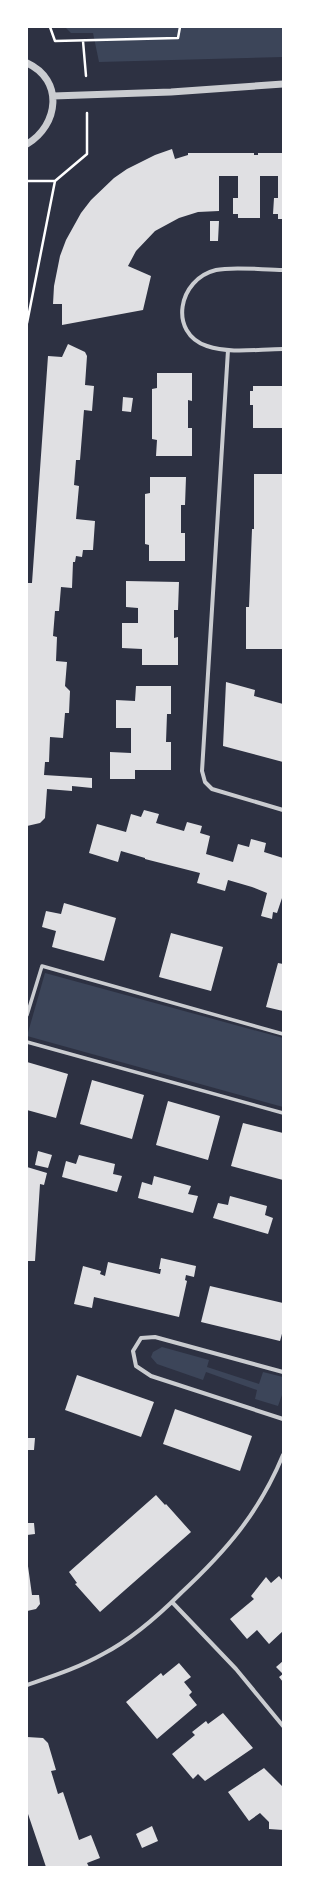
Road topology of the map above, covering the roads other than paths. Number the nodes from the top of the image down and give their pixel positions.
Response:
1 (27, 63) edge
2 (283, 84) edge
3 (53, 96) junction
4 (27, 144) edge
5 (283, 270) edge
6 (283, 349) edge
7 (228, 350) junction
8 (283, 810) edge
9 (27, 1016) edge
10 (283, 1034) edge
11 (27, 1042) edge
12 (283, 1113) edge
13 (283, 1372) edge
14 (283, 1419) edge
15 (283, 1455) edge
16 (172, 1602) junction
17 (27, 1685) edge
18 (283, 1726) edge

1 - 3 street
2 - 3 street
3 - 4 street
5 - 7 street
6 - 7 street
7 - 8 street
9 - 10 street
11 - 12 street
13 - 14 street
15 - 16 street
16 - 17 street
16 - 18 street

